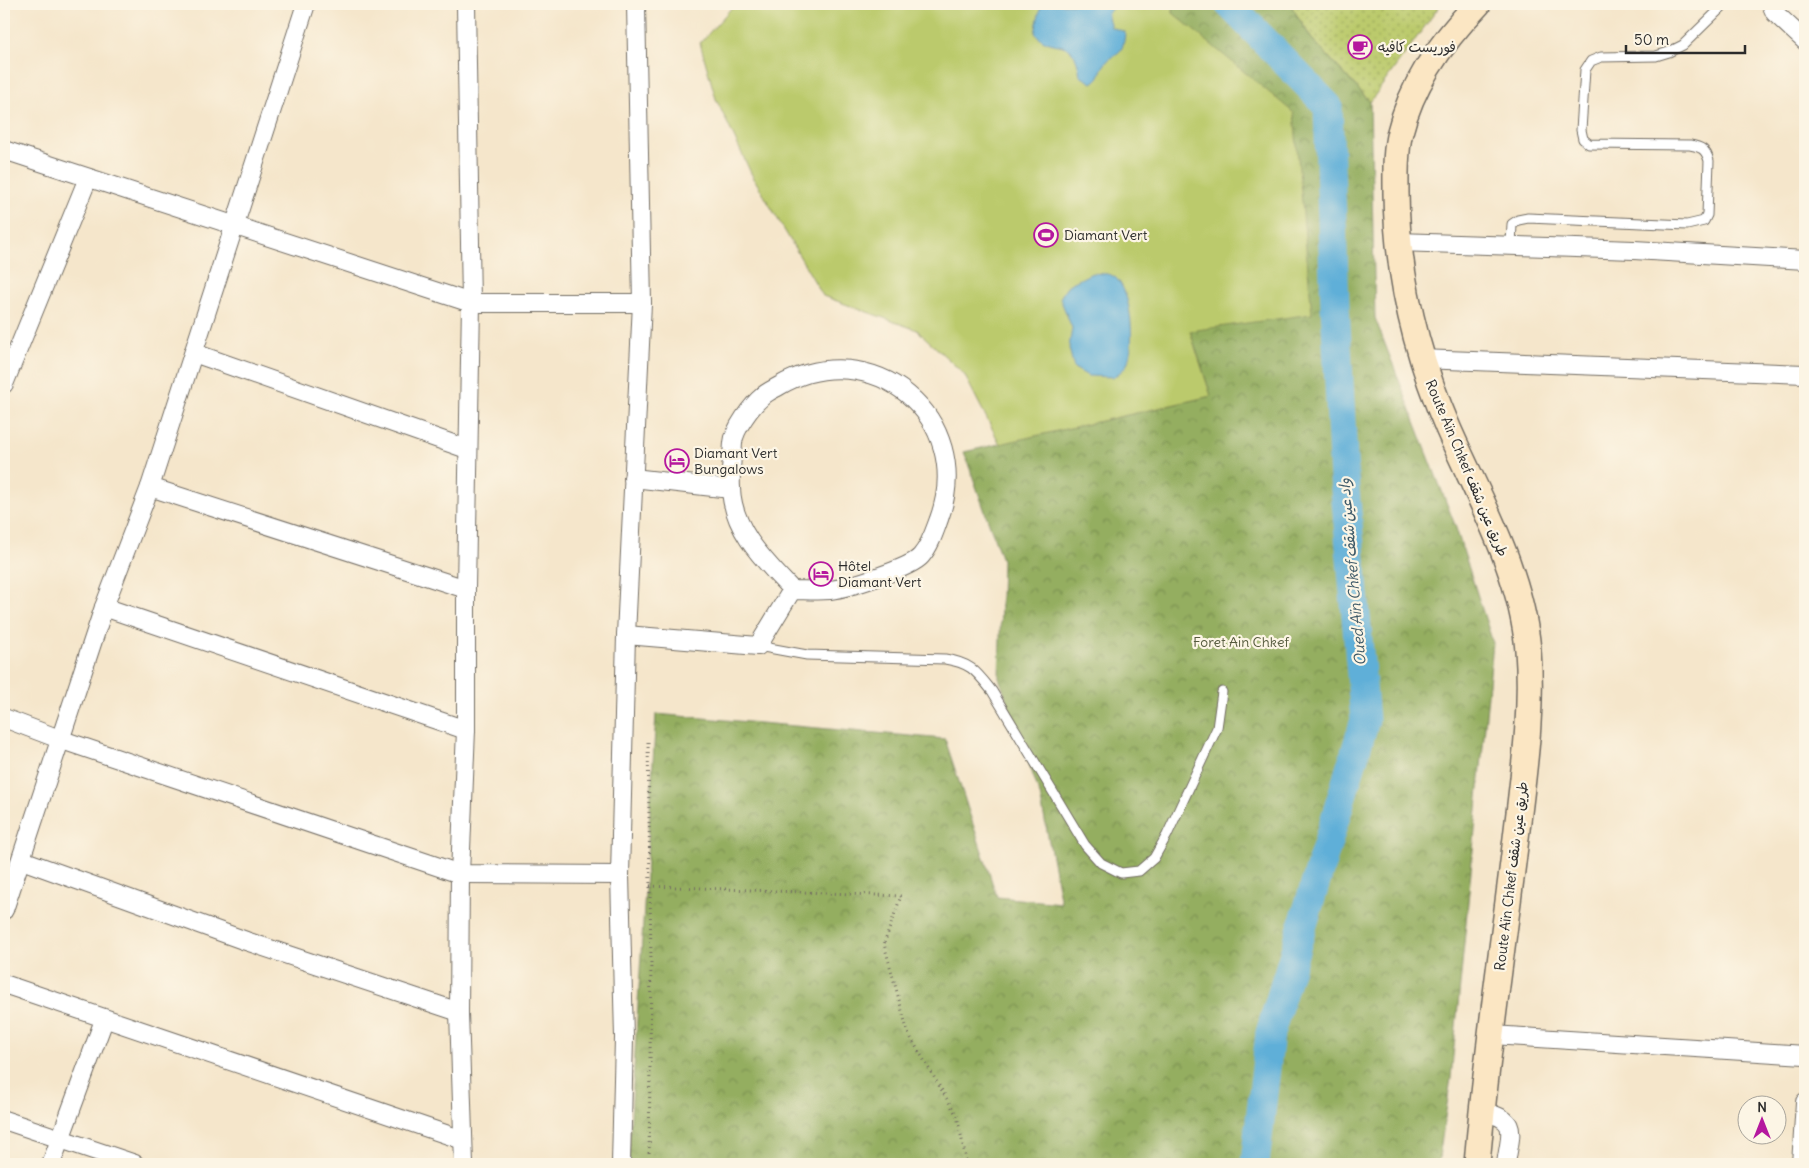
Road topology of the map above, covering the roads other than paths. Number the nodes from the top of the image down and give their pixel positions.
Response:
1 (306, 4) edge
2 (466, 4) edge
3 (636, 4) edge
4 (1478, 4) edge
5 (1724, 4) edge
6 (1771, 4) edge
7 (1805, 41) edge
8 (4, 150) edge
9 (88, 178) junction
10 (233, 225) junction
11 (1398, 242) junction
12 (1511, 246) junction
13 (1805, 260) edge
14 (471, 303) junction
15 (642, 303) junction
16 (194, 353) junction
17 (1420, 359) junction
18 (1805, 374) edge
19 (4, 384) edge
20 (468, 449) junction
21 (633, 478) junction
22 (150, 487) junction
23 (731, 489) junction
24 (466, 589) junction
25 (792, 590) junction
26 (104, 607) junction
27 (626, 635) junction
28 (758, 646) junction
29 (1222, 692) dead end
30 (4, 718) edge
31 (466, 730) junction
32 (62, 740) junction
33 (22, 860) junction
34 (460, 874) junction
35 (620, 875) junction
36 (4, 910) edge
37 (4, 984) edge
38 (459, 1012) junction
39 (104, 1020) junction
40 (1492, 1035) junction
41 (1805, 1055) edge
42 (1805, 1102) edge
43 (1484, 1112) junction
44 (4, 1120) edge
45 (60, 1139) junction
46 (463, 1140) junction
47 (52, 1164) edge
48 (134, 1164) edge
49 (464, 1164) edge
50 (621, 1164) edge
51 (1477, 1164) edge
52 (1506, 1164) edge
53 (1801, 1164) edge

1 - 10 street
2 - 14 street
3 - 15 street
4 - 11 street, Route Aïn Chkef طريق عين شقف
5 - 12 lane
6 - 7 street
8 - 9 street
9 - 10 street
9 - 19 street
10 - 14 street
10 - 16 street
11 - 12 street
11 - 17 street, Route Aïn Chkef طريق عين شقف
12 - 13 street
14 - 15 street
14 - 20 street
15 - 21 street
16 - 20 street
16 - 22 street
17 - 18 street
17 - 40 street, Route Aïn Chkef طريق عين شقف
20 - 24 street
21 - 23 street
21 - 27 street
22 - 24 street
22 - 26 street
23 - 25 street
23 - 25 street
24 - 31 street
25 - 28 street
26 - 31 street
26 - 32 street
27 - 28 street
27 - 35 street
28 - 29 lane
30 - 32 street
31 - 34 street
32 - 33 street
32 - 34 street
33 - 36 street
33 - 38 street
34 - 35 street
34 - 38 street
35 - 50 street
37 - 39 street
38 - 46 street
39 - 45 street
39 - 46 street
40 - 41 street
40 - 43 street, Route Aïn Chkef طريق عين شقف
42 - 53 street
43 - 51 street, Route Aïn Chkef طريق عين شقف
43 - 52 street
44 - 45 street
45 - 47 street
45 - 48 street
46 - 49 street

